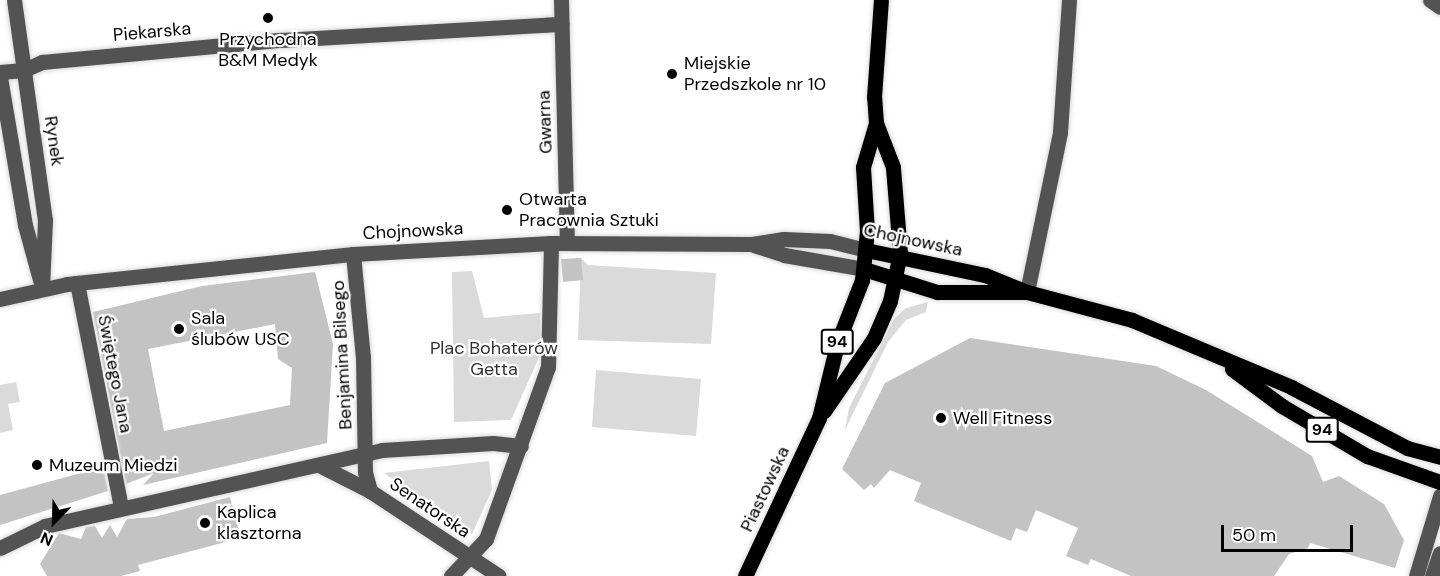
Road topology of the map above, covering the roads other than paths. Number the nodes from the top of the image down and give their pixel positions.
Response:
1 (14, 0) edge
2 (561, 0) edge
3 (881, 0) edge
4 (1069, 0) edge
5 (1430, 0) edge
6 (1440, 7) edge
7 (562, 24) junction
8 (31, 67) junction
9 (0, 72) edge
10 (0, 77) edge
11 (876, 123) junction
12 (551, 243) junction
13 (567, 243) junction
14 (752, 244) junction
15 (866, 250) junction
16 (353, 254) junction
17 (899, 259) junction
18 (864, 269) junction
19 (895, 280) junction
20 (77, 283) junction
21 (42, 289) junction
22 (1027, 292) junction
23 (0, 299) edge
24 (1215, 357) junction
25 (819, 418) junction
26 (521, 446) junction
27 (364, 455) junction
28 (1440, 457) edge
29 (319, 465) junction
30 (1440, 483) edge
31 (370, 492) junction
32 (1440, 496) edge
33 (121, 508) junction
34 (0, 548) edge
35 (1440, 553) edge
36 (471, 559) junction
37 (451, 576) edge
38 (499, 576) edge
39 (745, 576) edge
40 (1416, 576) edge
41 (1432, 576) edge

1 - 8 street, Rynek
2 - 7 street, Gwarna
3 - 11 main road
4 - 22 street
5 - 6 street
7 - 8 street, Piekarska
7 - 13 street, Gwarna
8 - 9 street, Piekarska
8 - 21 street, Rynek
10 - 21 street
11 - 15 main road, Piastowska
11 - 17 main road, Piastowska
12 - 13 street, Chojnowska
12 - 16 street, Chojnowska
12 - 26 street
13 - 14 street, Chojnowska
14 - 15 street, Chojnowska
14 - 18 street, Chojnowska
15 - 17 main road, Chojnowska / 94
15 - 18 main road, Piastowska
16 - 20 street, Chojnowska
16 - 27 street, Benjamina Bilsego
17 - 19 main road, Piastowska
17 - 22 main road, Chojnowska / 94
18 - 19 main road, Chojnowska / 94
18 - 25 main road, Piastowska / 94
19 - 22 main road, Chojnowska / 94
19 - 25 main road, Piastowska / 94
20 - 21 street
20 - 33 street, Świętego Jana
21 - 23 street
22 - 24 main road, Chojnowska / 94
24 - 28 main road, Chojnowska / 94
24 - 30 main road, Chojnowska / 94
25 - 39 main road, Piastowska / 94
26 - 27 street
26 - 36 street
27 - 29 street
27 - 31 street, Senatorska
29 - 31 street
29 - 33 street
31 - 36 street, Senatorska
32 - 40 street
33 - 34 street
35 - 41 street
36 - 37 street
36 - 38 street, Senatorska

